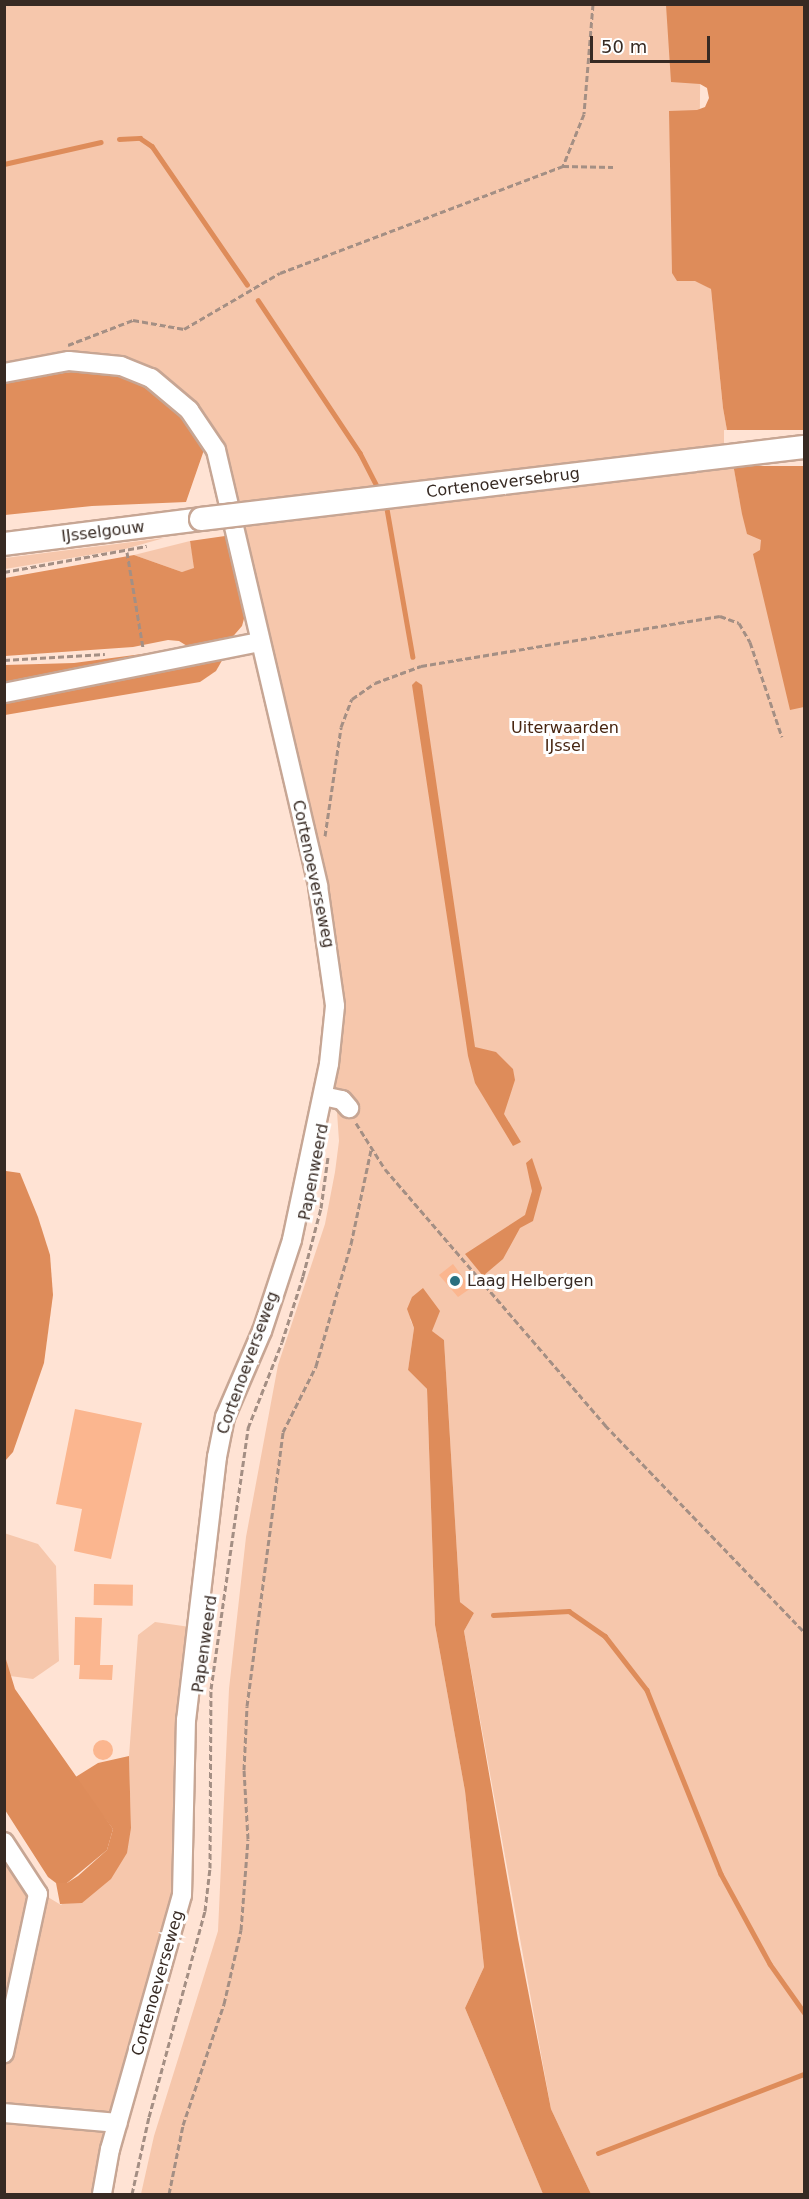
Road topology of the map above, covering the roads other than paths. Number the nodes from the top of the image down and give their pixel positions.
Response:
1 (4, 373) edge
2 (804, 447) edge
3 (201, 519) joint
4 (4, 544) edge
5 (260, 642) junction
6 (4, 693) edge
7 (323, 1096) junction
8 (349, 1108) road end
9 (4, 1842) edge
10 (4, 2053) edge
11 (4, 2113) edge
12 (118, 2123) junction
13 (102, 2194) edge

1 - 5 street, Cortenoeverseweg
2 - 3 main road, Cortenoeversebrug, bridge
3 - 4 main road, IJsselgouw
5 - 6 street
5 - 7 street, Cortenoeverseweg
7 - 8 street
7 - 12 street, Cortenoeverseweg
9 - 10 street
11 - 12 street
12 - 13 street, Cortenoeverseweg

